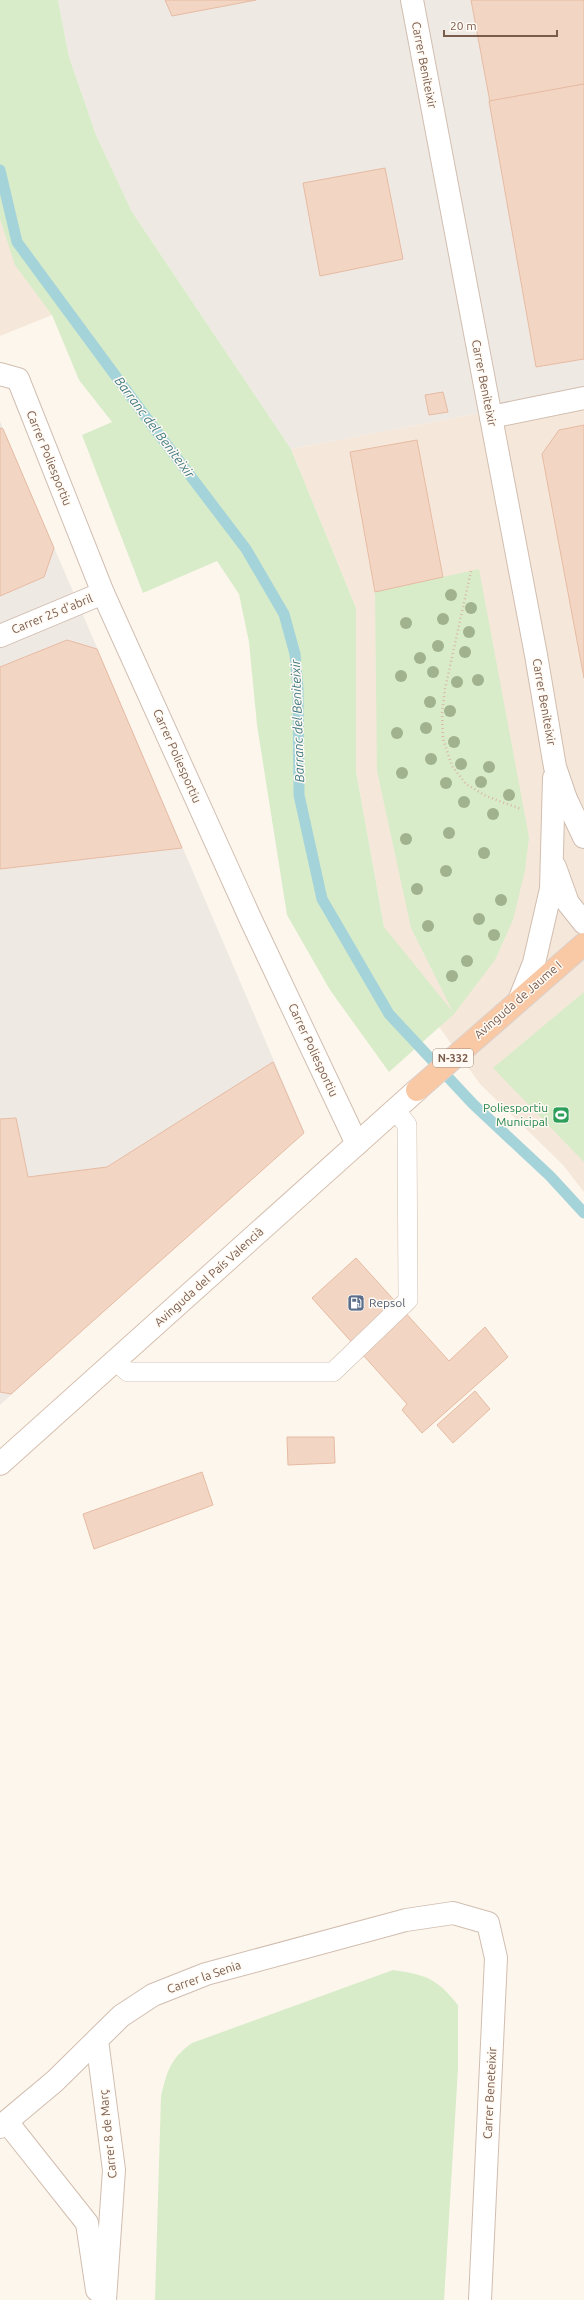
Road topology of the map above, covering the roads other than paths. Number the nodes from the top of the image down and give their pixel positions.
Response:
1 (412, 0) edge
2 (0, 374) edge
3 (584, 398) edge
4 (491, 417) junction
5 (104, 593) junction
6 (0, 636) edge
7 (555, 767) junction
8 (584, 837) edge
9 (553, 858) junction
10 (584, 923) edge
11 (584, 944) edge
12 (520, 998) junction
13 (417, 1090) joint
14 (395, 1109) junction
15 (357, 1144) junction
16 (114, 1360) junction
17 (0, 1464) edge
18 (453, 1912) joint
19 (97, 2040) junction
20 (3, 2125) edge
21 (99, 2300) edge
22 (105, 2300) edge
23 (480, 2300) edge

1 - 4 street, Carrer Beniteixir
2 - 5 street, Carrer Poliesportiu
3 - 4 street
4 - 7 street, Carrer Beniteixir
5 - 6 street, Carrer 25 d'abril
5 - 15 street, Carrer Poliesportiu
7 - 8 street, Carrer Beniteixir
7 - 9 street, Carrer Beniteixir
9 - 10 street, Carrer Beniteixir
9 - 12 street, Carrer Beniteixir
11 - 12 highway, Avinguda de Jaume I / N-332
12 - 13 highway, Avinguda de Jaume I / N-332
13 - 14 street, Avinguda del País Valencià
14 - 15 street, Avinguda del País Valencià
14 - 16 lane
15 - 16 street, Avinguda del País Valencià
16 - 17 street, Avinguda del País Valencià
18 - 19 street, Carrer la Senia
18 - 23 street, Carrer Beneteixir
19 - 20 street, Carrer la Senia
19 - 22 street, Carrer 8 de Març
20 - 21 street

